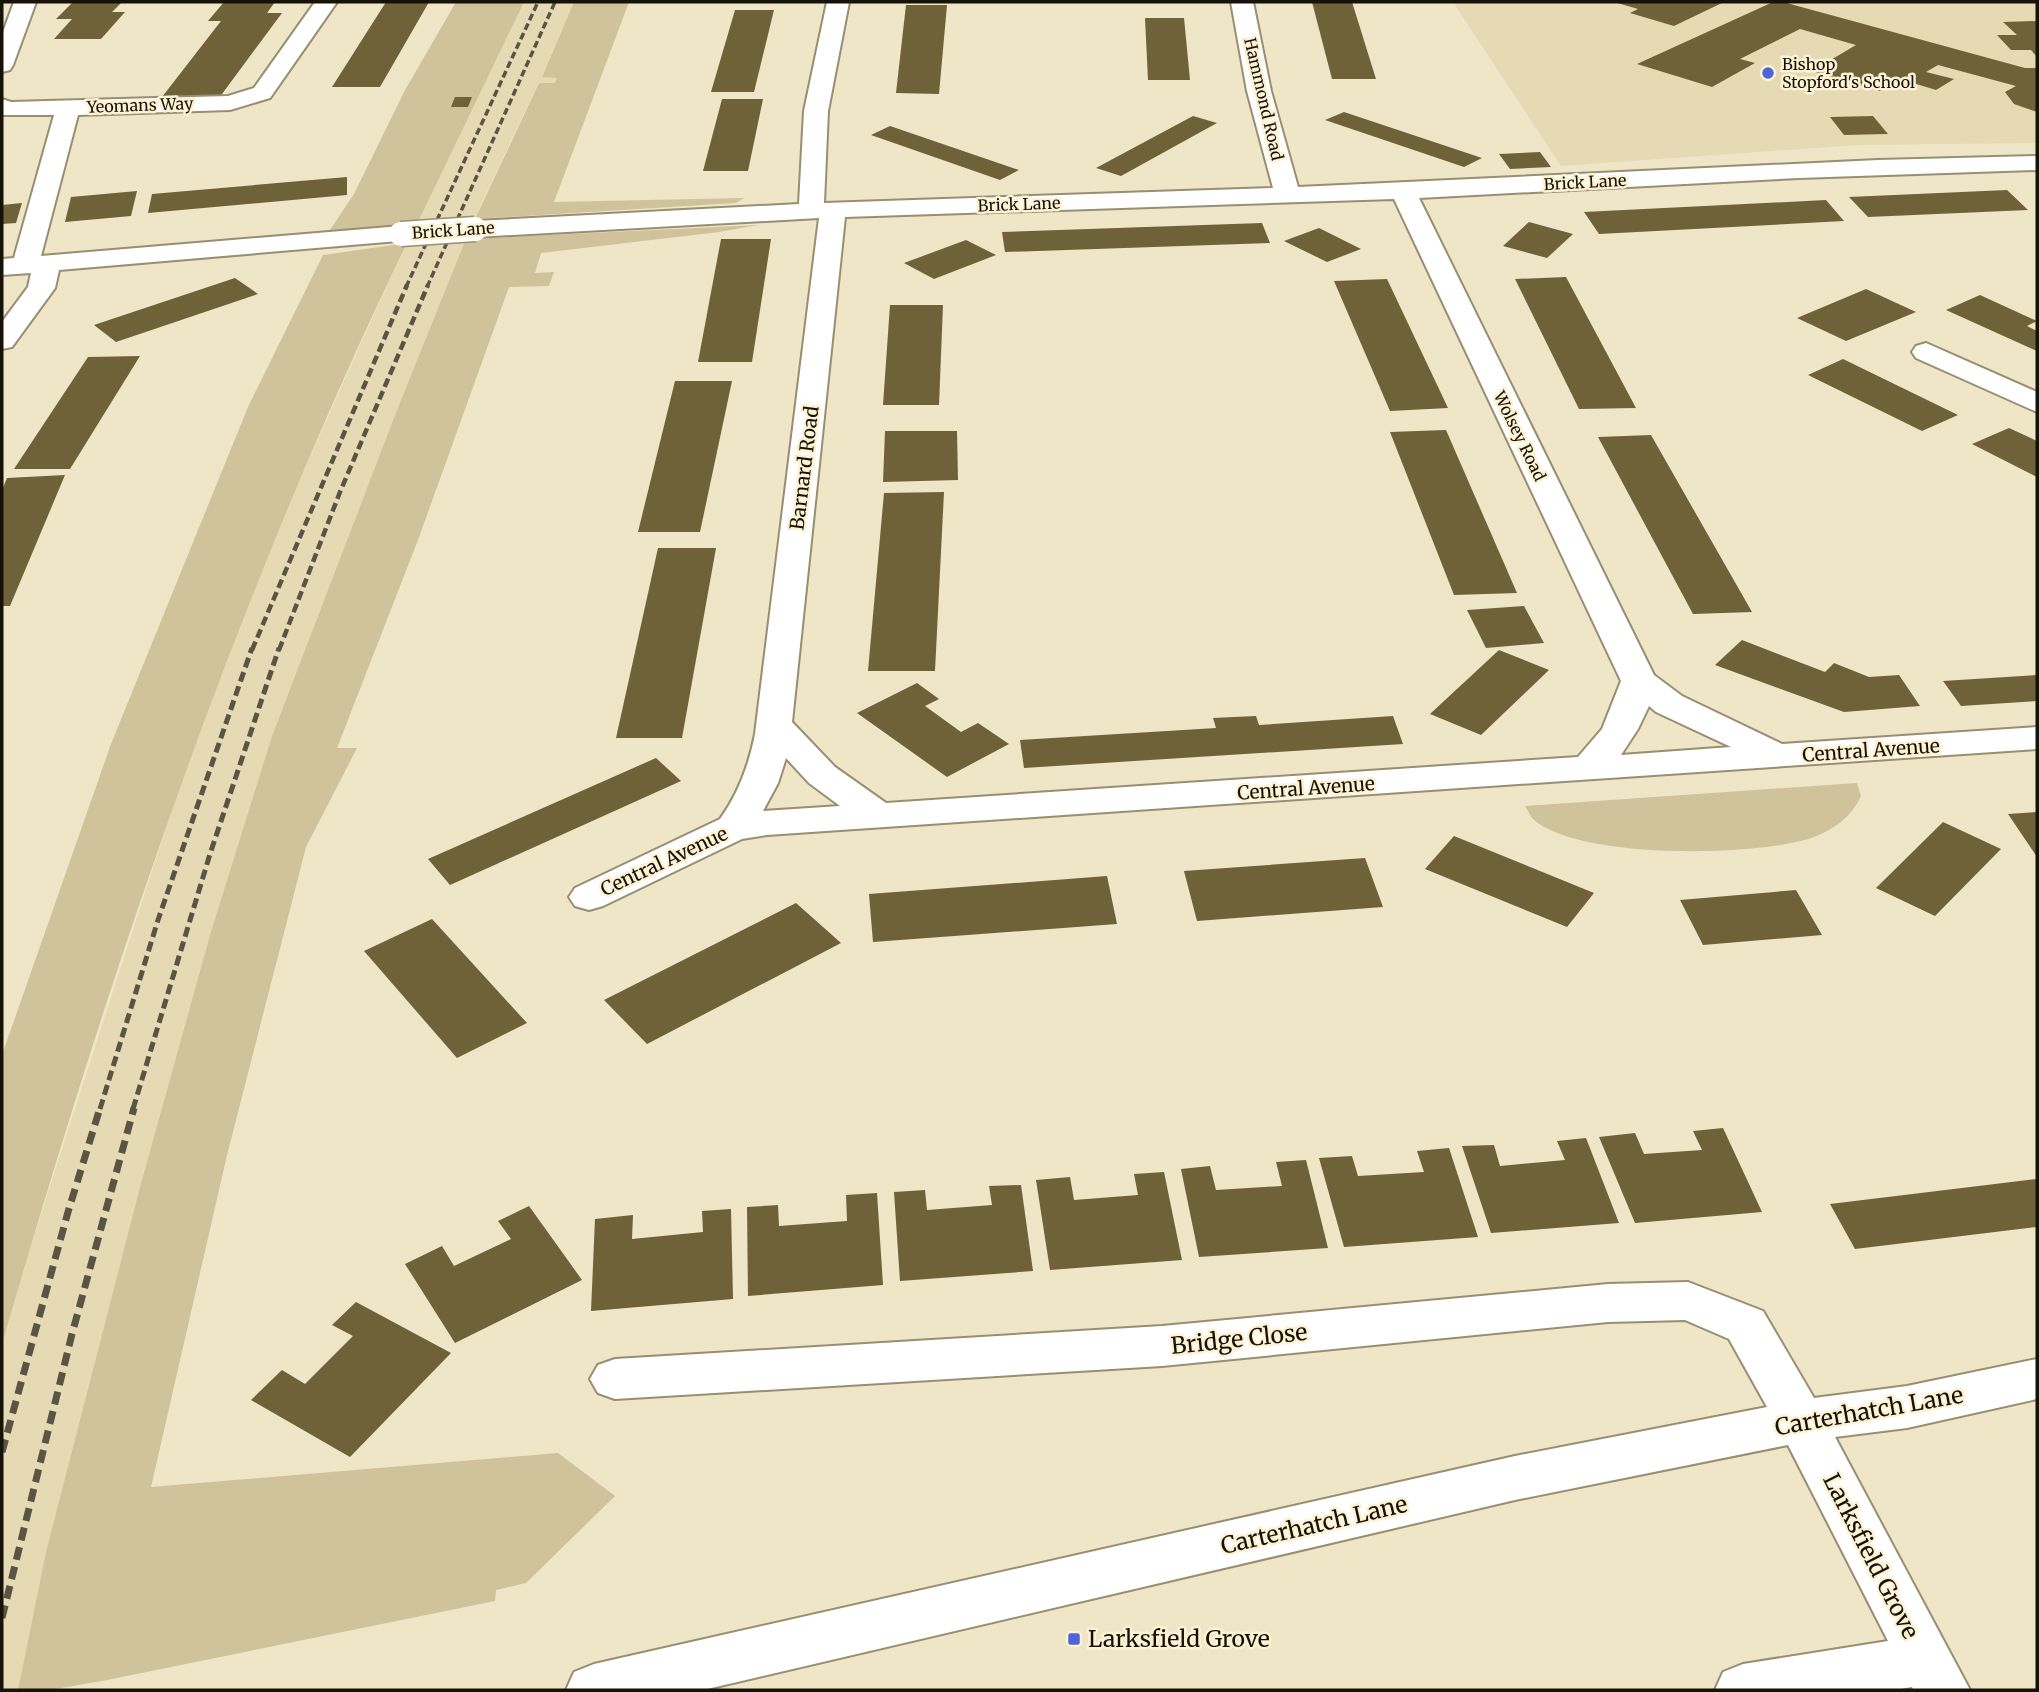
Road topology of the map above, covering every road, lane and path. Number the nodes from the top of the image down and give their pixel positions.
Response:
1 (25, 2) edge
2 (326, 2) edge
3 (838, 2) edge
4 (1242, 2) edge
5 (2, 65) edge
6 (2, 106) edge
7 (68, 107) junction
8 (2037, 163) edge
9 (1403, 191) junction
10 (1287, 195) junction
11 (822, 210) junction
12 (25, 265) edge
13 (2, 341) edge
14 (1926, 352) dead end
15 (2037, 403) edge
16 (1639, 681) junction
17 (776, 726) junction
18 (2037, 738) edge
19 (1779, 756) junction
20 (1587, 769) junction
21 (877, 815) junction
22 (733, 828) junction
23 (589, 897) dead end
24 (615, 1379) dead end
25 (2037, 1379) edge
26 (1801, 1421) junction
27 (1933, 1675) edge
28 (594, 1690) edge
29 (1743, 1690) edge

1 - 5 street
2 - 7 street, Yeomans Way
3 - 11 street, Barnard Road
4 - 10 street, Hammond Road
6 - 7 street
7 - 12 street, Yeomans Way
8 - 9 street, Brick Lane
9 - 10 street, Brick Lane
9 - 16 street, Wolsey Road
10 - 11 street, Brick Lane
11 - 12 street, Brick Lane, bridge
11 - 17 street, Barnard Road
12 - 13 street, Yeomans Way
14 - 15 street
16 - 19 street, Wolsey Road
16 - 20 street
17 - 21 street
17 - 22 street, Barnard Road
18 - 19 street, Central Avenue
19 - 20 street, Central Avenue
20 - 21 street, Central Avenue
21 - 22 street, Central Avenue
22 - 23 street, Central Avenue
24 - 26 street, Bridge Close
25 - 26 street, Carterhatch Lane
26 - 27 street, Larksfield Grove
26 - 28 street, Carterhatch Lane
27 - 29 street

